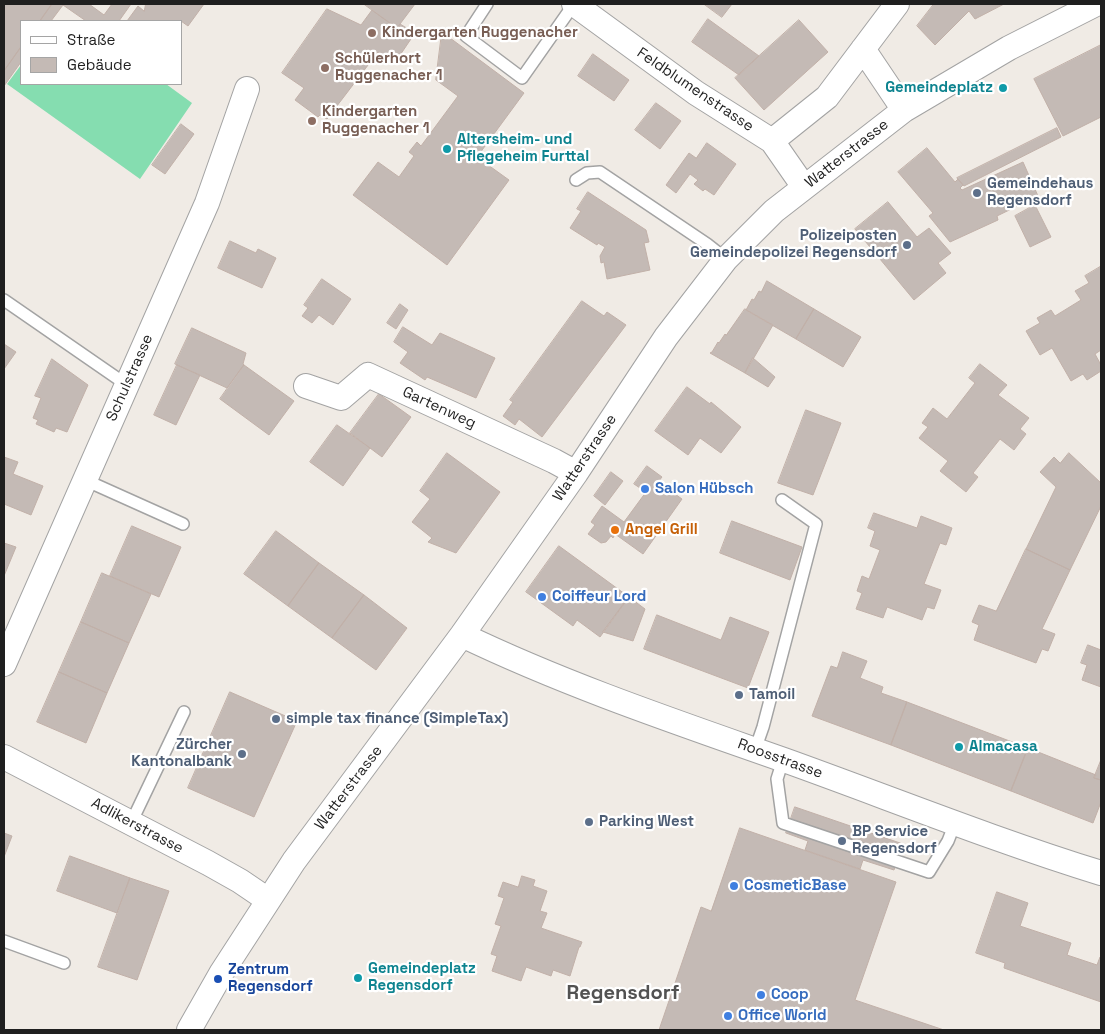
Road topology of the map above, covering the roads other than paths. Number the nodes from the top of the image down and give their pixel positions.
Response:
1 (487, 4) edge
2 (574, 4) edge
3 (897, 4) edge
4 (1096, 4) edge
5 (863, 50) junction
6 (247, 89) dead end
7 (904, 110) junction
8 (772, 141) junction
9 (576, 180) dead end
10 (804, 187) junction
11 (726, 259) junction
12 (4, 300) edge
13 (127, 385) junction
14 (306, 386) dead end
15 (576, 472) junction
16 (85, 480) junction
17 (782, 500) dead end
18 (183, 524) dead end
19 (462, 636) junction
20 (4, 664) edge
21 (184, 712) dead end
22 (755, 750) junction
23 (4, 757) edge
24 (783, 760) junction
25 (131, 823) junction
26 (955, 823) junction
27 (1101, 873) edge
28 (268, 900) junction
29 (4, 941) edge
30 (64, 963) dead end
31 (189, 1030) edge

1 - 2 lane
2 - 8 street, Feldblumenstrasse
3 - 5 street
4 - 7 street, Watterstrasse
5 - 7 street
5 - 8 street
6 - 13 street, Schulstrasse
7 - 10 street, Watterstrasse
8 - 10 street, Feldblumenstrasse
9 - 11 lane
10 - 11 street, Watterstrasse
11 - 15 street, Watterstrasse
12 - 13 lane
13 - 16 street, Schulstrasse
14 - 15 street, Gartenweg
15 - 19 street, Watterstrasse
16 - 18 lane
16 - 20 street, Schulstrasse
17 - 22 lane
19 - 22 street, Roosstrasse
19 - 28 street, Watterstrasse
21 - 25 lane
22 - 24 street, Roosstrasse
23 - 25 street, Adlikerstrasse
24 - 26 street, Roosstrasse
24 - 26 lane
25 - 28 street, Adlikerstrasse
26 - 27 street, Roosstrasse
28 - 31 street, Watterstrasse
29 - 30 lane

